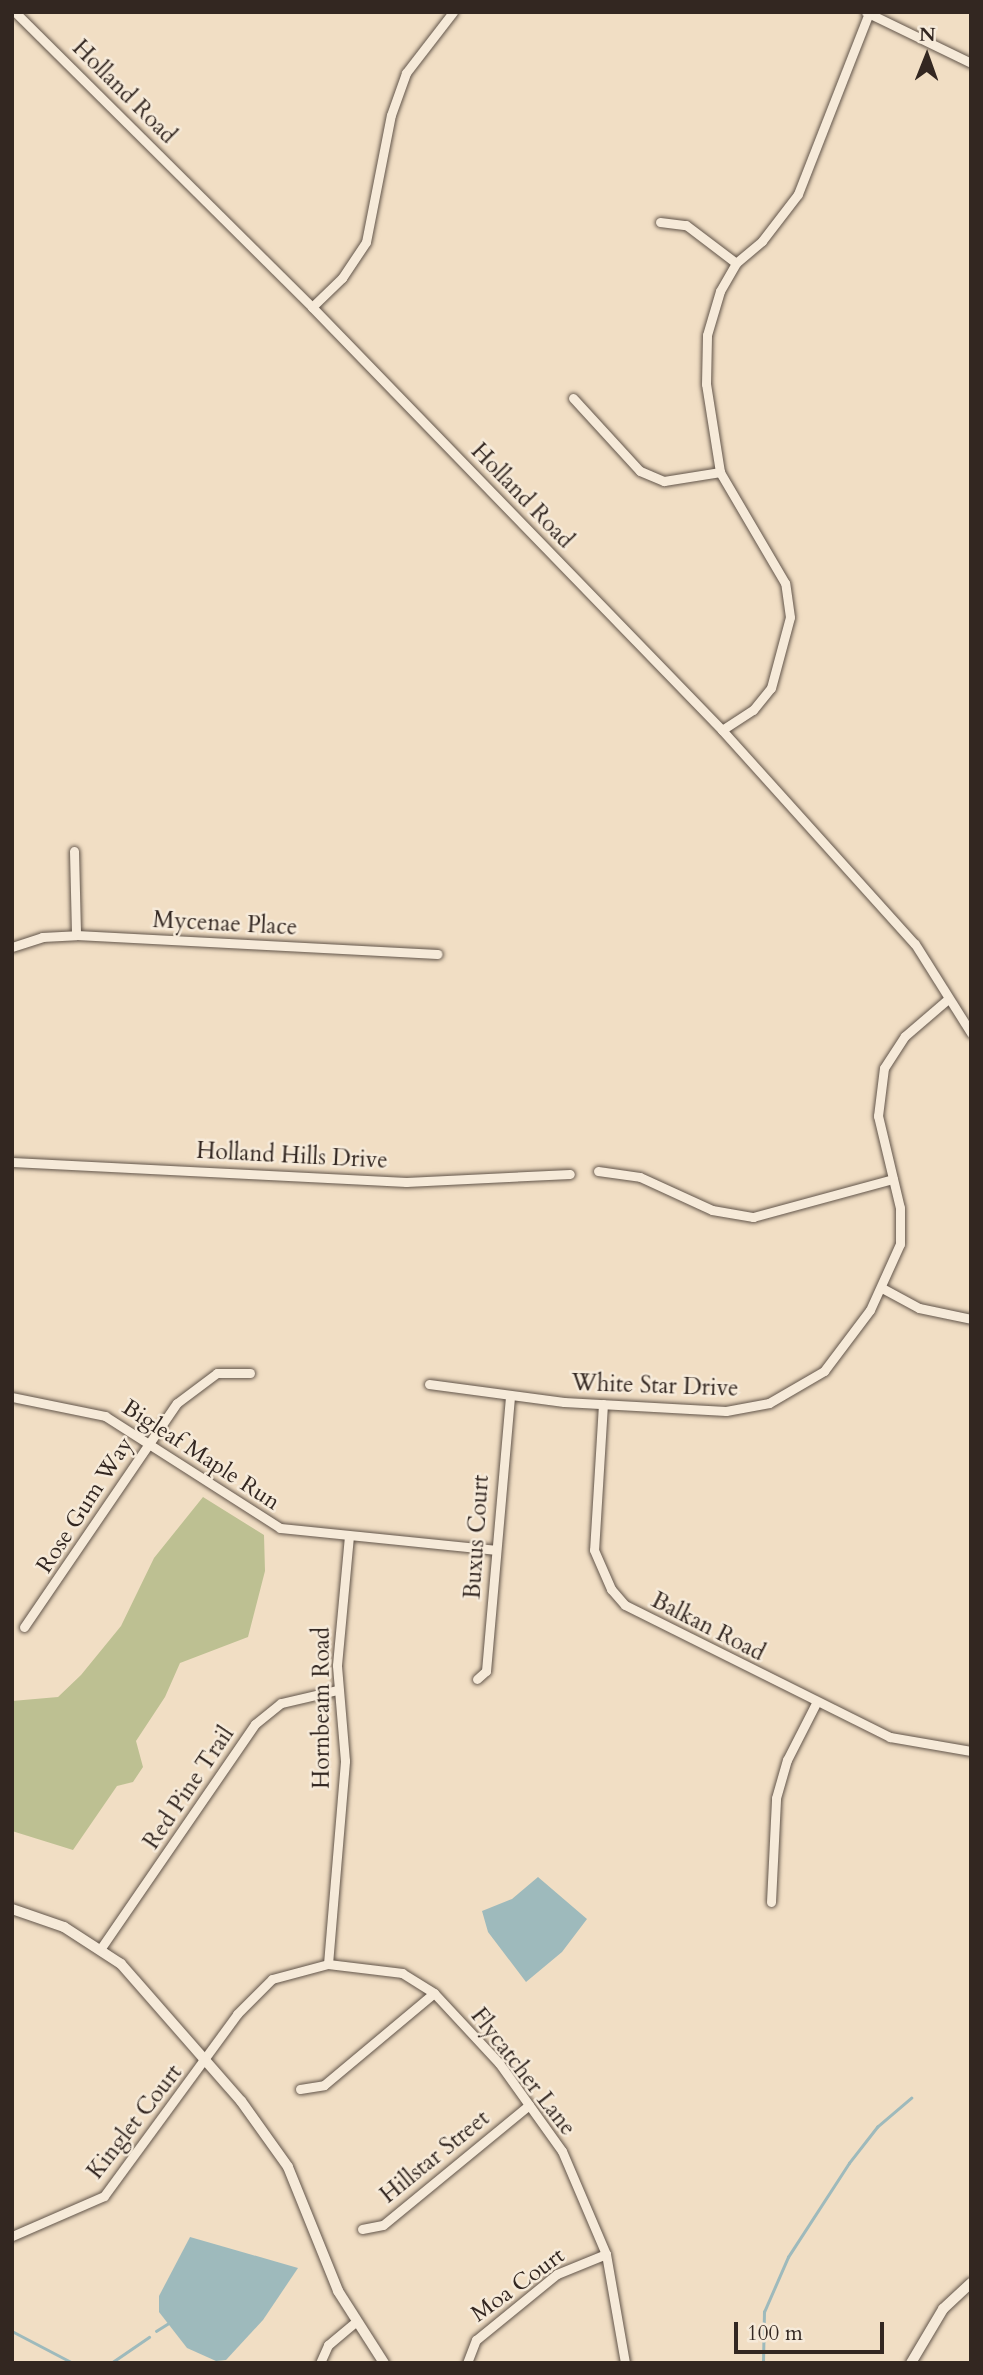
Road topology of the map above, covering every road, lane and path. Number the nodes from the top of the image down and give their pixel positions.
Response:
1 (15, 12) edge
2 (453, 12) edge
3 (867, 13) edge
4 (971, 63) edge
5 (660, 222) dead end
6 (736, 263) junction
7 (312, 307) junction
8 (573, 398) dead end
9 (720, 472) junction
10 (722, 730) junction
11 (74, 851) dead end
12 (76, 935) junction
13 (12, 947) edge
14 (438, 954) dead end
15 (948, 999) junction
16 (971, 1033) edge
17 (12, 1162) edge
18 (598, 1171) dead end
19 (570, 1174) dead end
20 (893, 1180) junction
21 (882, 1288) junction
22 (971, 1319) edge
23 (250, 1373) dead end
24 (429, 1384) dead end
25 (510, 1395) junction
26 (12, 1398) edge
27 (603, 1404) junction
28 (148, 1445) junction
29 (349, 1536) junction
30 (495, 1550) junction
31 (24, 1627) dead end
32 (477, 1679) dead end
33 (337, 1690) junction
34 (816, 1703) junction
35 (971, 1751) edge
36 (771, 1902) dead end
37 (12, 1909) edge
38 (102, 1948) junction
39 (328, 1964) junction
40 (434, 1993) junction
41 (206, 2060) junction
42 (300, 2089) dead end
43 (529, 2105) junction
44 (362, 2230) dead end
45 (12, 2236) edge
46 (607, 2254) junction
47 (971, 2283) edge
48 (354, 2323) junction
49 (320, 2363) edge
50 (384, 2363) edge
51 (467, 2363) edge
52 (625, 2363) edge
53 (911, 2363) edge

1 - 7 street, Holland Road
2 - 7 street
3 - 4 street
3 - 6 street
5 - 6 street
6 - 9 street
7 - 10 street, Holland Road
8 - 9 street
9 - 10 street
10 - 15 street, Holland Road
11 - 12 street
12 - 13 street, Mycenae Place
12 - 14 street, Mycenae Place
15 - 16 street, Holland Road
15 - 20 street, White Star Drive
17 - 19 street, Holland Hills Drive
18 - 20 street
20 - 21 street, White Star Drive
21 - 22 street
21 - 27 street, White Star Drive
23 - 28 street, Rose Gum Way
24 - 25 street, White Star Drive
25 - 27 street, White Star Drive
25 - 30 street, Buxus Court
26 - 28 street, Bigleaf Maple Run
27 - 34 street, Balkan Road
28 - 29 street, Bigleaf Maple Run
28 - 31 street, Rose Gum Way
29 - 30 street, Bigleaf Maple Run
29 - 33 street, Hornbeam Road
30 - 32 street, Buxus Court
33 - 38 street, Red Pine Trail
33 - 39 street, Hornbeam Road
34 - 35 street, Balkan Road
34 - 36 street
37 - 38 street
38 - 41 street
39 - 40 street, Flycatcher Lane
39 - 41 street, Flycatcher Lane
40 - 42 street
40 - 43 street, Flycatcher Lane
41 - 45 street, Kinglet Court
41 - 48 street
43 - 44 street, Hillstar Street
43 - 46 street, Flycatcher Lane
46 - 51 street, Moa Court
46 - 52 street, Flycatcher Lane
47 - 53 street
48 - 49 street
48 - 50 street

